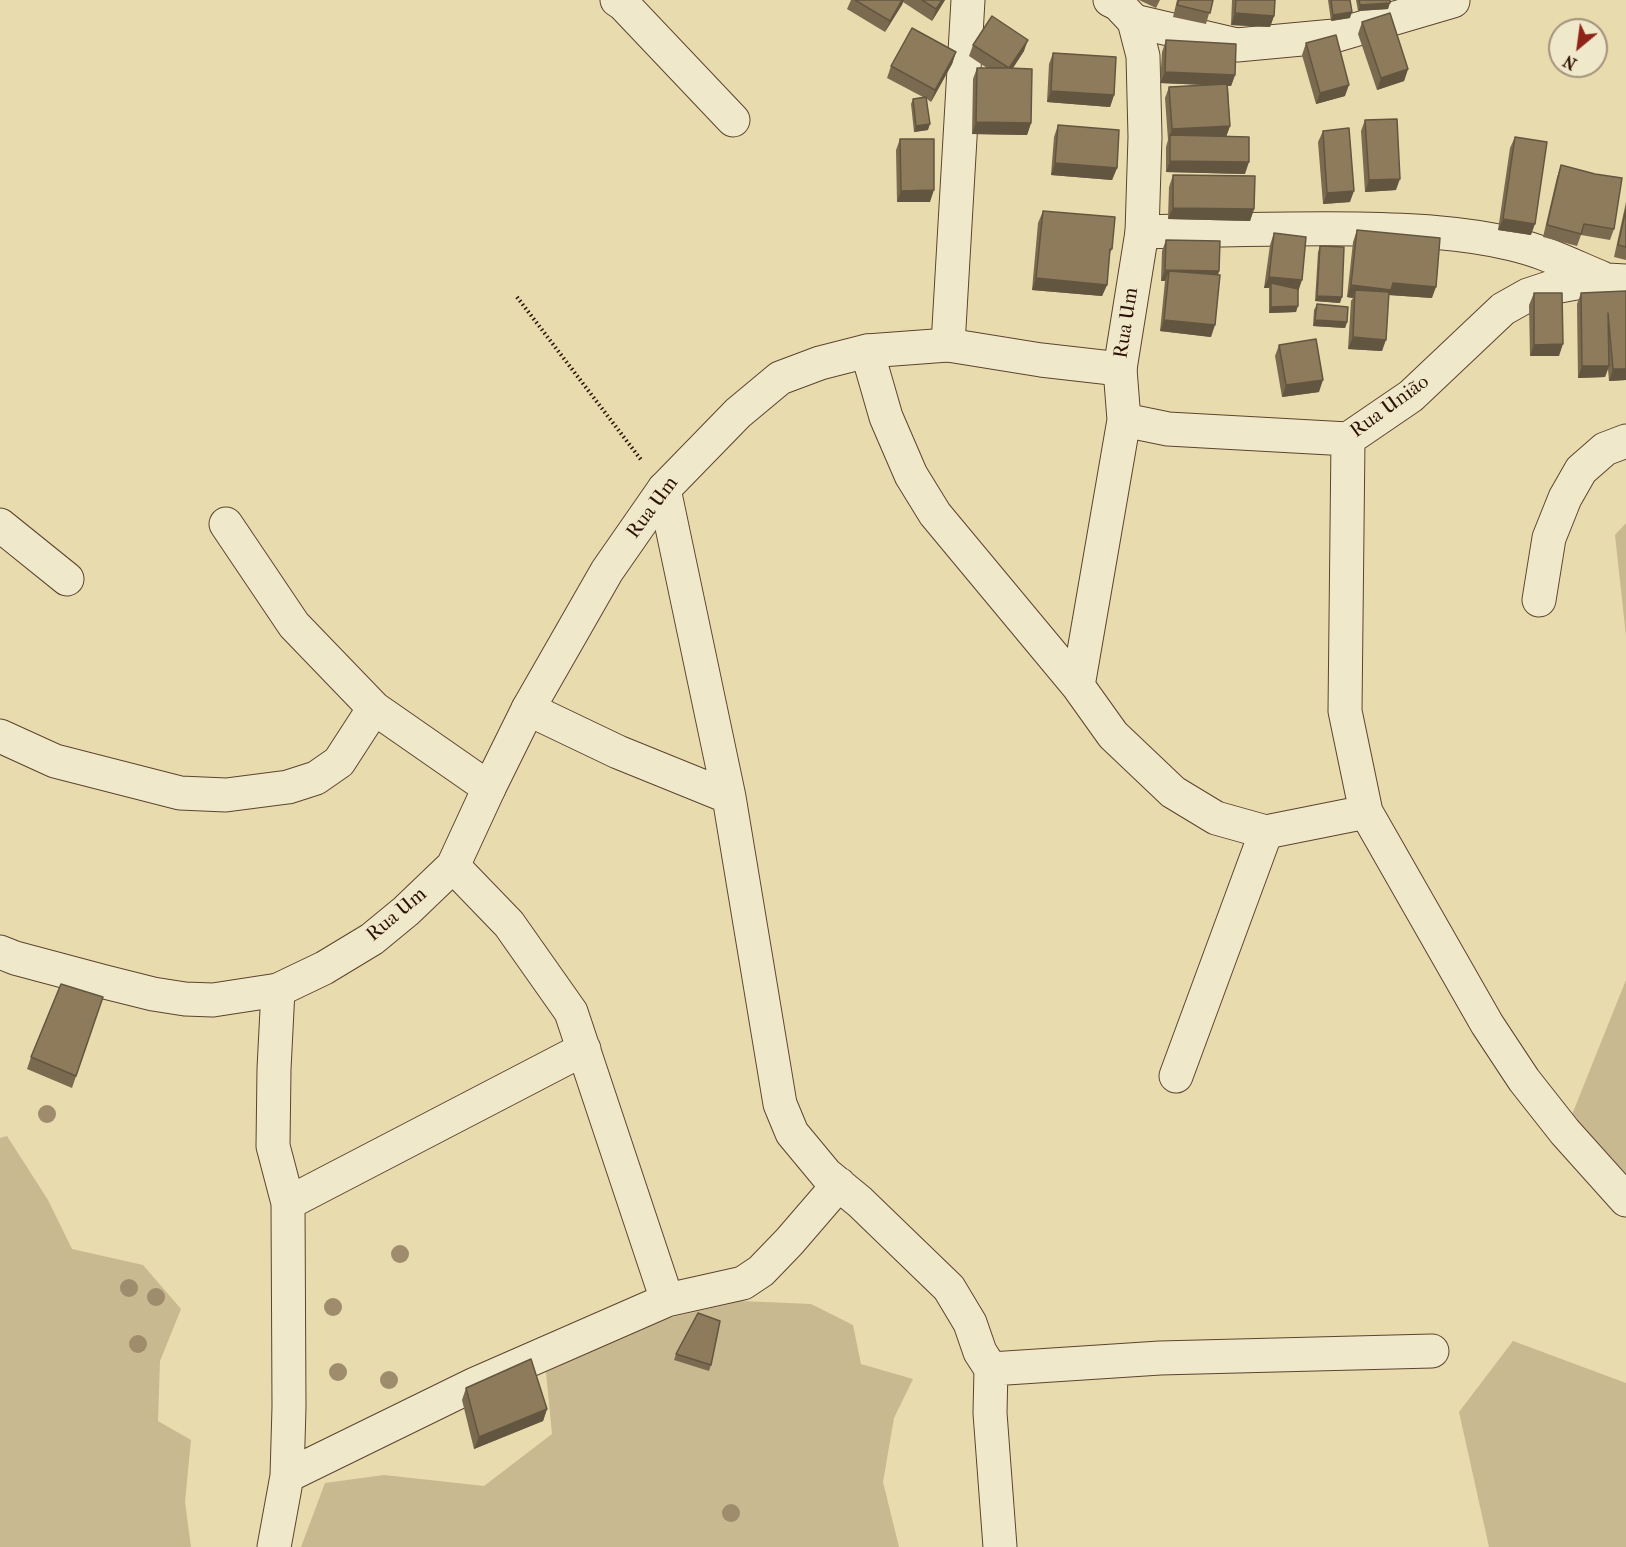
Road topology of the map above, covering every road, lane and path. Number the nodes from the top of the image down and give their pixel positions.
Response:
1 (617, 0) edge
2 (968, 0) edge
3 (1110, 0) edge
4 (1453, 1) edge
5 (1134, 21) junction
6 (733, 120) dead end
7 (1142, 232) junction
8 (1616, 281) edge
9 (517, 297) dead end
10 (948, 345) junction
11 (867, 351) junction
12 (1120, 369) junction
13 (1124, 420) junction
14 (1348, 439) junction
15 (1626, 441) edge
16 (664, 489) junction
17 (226, 524) dead end
18 (0, 525) edge
19 (67, 579) dead end
20 (1539, 600) dead end
21 (1078, 686) junction
22 (374, 708) junction
23 (528, 709) junction
24 (0, 736) edge
25 (489, 788) junction
26 (729, 796) junction
27 (1366, 812) junction
28 (1266, 832) junction
29 (453, 866) junction
30 (0, 952) edge
31 (278, 990) junction
32 (584, 1049) junction
33 (1176, 1076) dead end
34 (839, 1184) junction
35 (1626, 1200) edge
36 (288, 1203) junction
37 (667, 1300) junction
38 (1432, 1351) dead end
39 (991, 1369) junction
40 (287, 1476) junction
41 (274, 1547) edge
42 (1000, 1547) edge

1 - 6 street
2 - 10 street
3 - 5 street
4 - 5 street
5 - 7 street, Rua Um
7 - 8 street
7 - 12 street, Rua Um
8 - 14 street, Rua União
9 - 16 path
10 - 11 street, Rua Um
10 - 12 street, Rua Um
11 - 16 street, Rua Um
11 - 21 street
12 - 13 street
13 - 14 street, Rua União
13 - 21 street
14 - 27 street
15 - 20 street
16 - 23 street, Rua Um
16 - 26 street
17 - 22 street
18 - 19 street
21 - 28 street
22 - 24 street
22 - 25 street
23 - 25 street, Rua Um
23 - 26 street
25 - 29 street, Rua Um
26 - 34 street
27 - 28 street
27 - 35 street
28 - 33 street
29 - 31 street, Rua Um
29 - 32 street
30 - 31 street, Rua Um
31 - 36 street
32 - 36 street
32 - 37 street
34 - 37 street
34 - 39 street
36 - 40 street
37 - 40 street
38 - 39 street
39 - 42 street
40 - 41 street

